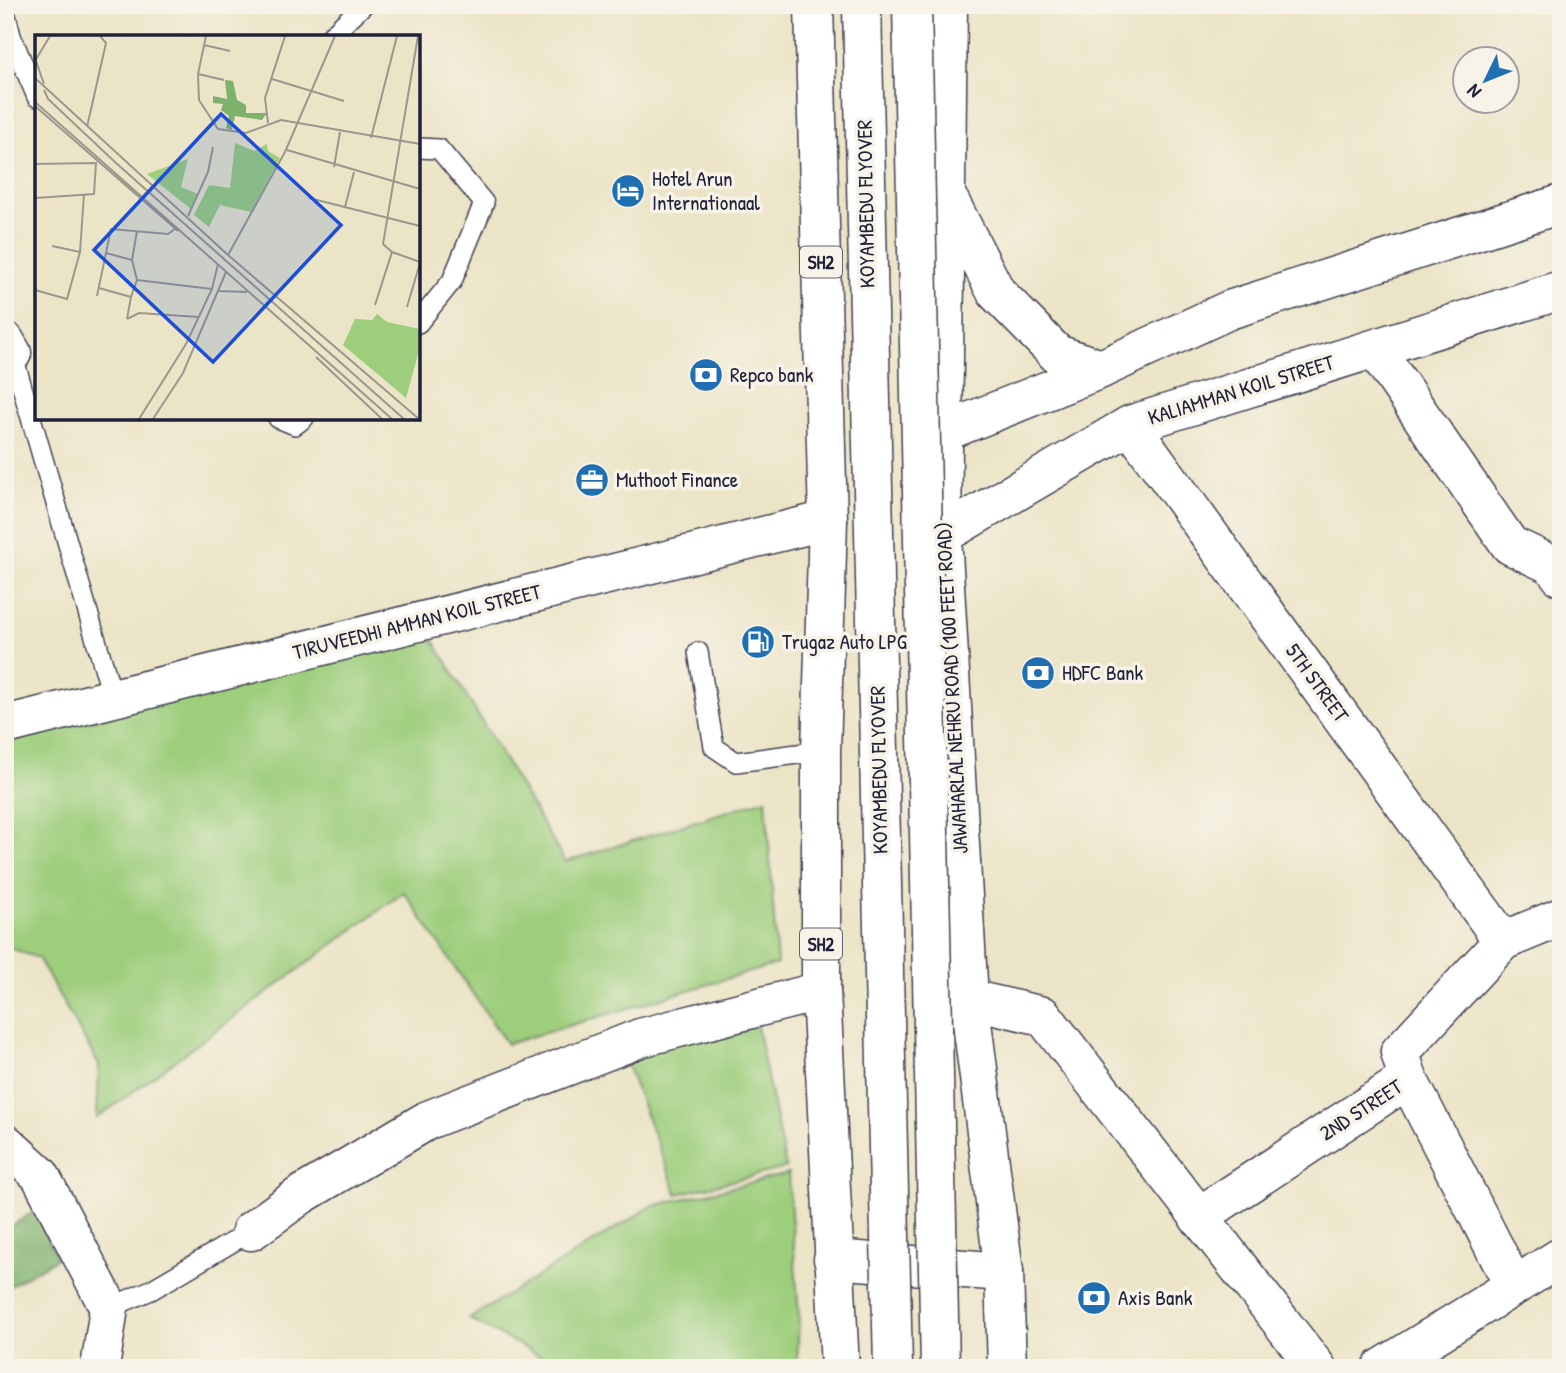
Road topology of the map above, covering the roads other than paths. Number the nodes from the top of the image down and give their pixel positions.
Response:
1 (363, 5) edge
2 (814, 5) edge
3 (862, 5) edge
4 (912, 5) edge
5 (948, 5) edge
6 (5, 11) edge
7 (332, 35) edge
8 (35, 92) edge
9 (420, 148) edge
10 (948, 197) junction
11 (1561, 204) edge
12 (1561, 290) edge
13 (420, 321) edge
14 (8, 347) edge
15 (1375, 349) junction
16 (1101, 369) junction
17 (283, 420) edge
18 (301, 420) edge
19 (1130, 425) junction
20 (944, 432) junction
21 (828, 520) junction
22 (942, 535) junction
23 (1561, 577) edge
24 (698, 652) dead end
25 (113, 698) junction
26 (5, 724) edge
27 (821, 751) junction
28 (1561, 917) edge
29 (1503, 941) junction
30 (821, 991) junction
31 (969, 999) junction
32 (1408, 1079) junction
33 (5, 1143) edge
34 (1198, 1217) junction
35 (251, 1231) joint
36 (1561, 1257) edge
37 (833, 1259) junction
38 (1004, 1272) junction
39 (1514, 1286) junction
40 (109, 1308) junction
41 (100, 1368) edge
42 (840, 1368) edge
43 (893, 1368) edge
44 (940, 1368) edge
45 (1007, 1368) edge
46 (1318, 1368) edge
47 (1382, 1368) edge

1 - 7 lane
2 - 21 main road, SH2
3 - 43 main road, KOYAMBEDU FLYOVER, bridge
4 - 44 main road, bridge
5 - 10 main road, JAWAHARLAL NEHRU ROAD (100 FEET ROAD)
6 - 8 lane
9 - 13 lane
10 - 16 main road
10 - 20 main road, JAWAHARLAL NEHRU ROAD (100 FEET ROAD)
11 - 16 main road
12 - 15 main road, KALIAMMAN KOIL STREET
14 - 25 lane
15 - 19 main road, KALIAMMAN KOIL STREET
15 - 23 main road
16 - 20 main road
17 - 18 lane
19 - 22 main road, KALIAMMAN KOIL STREET
19 - 29 main road, 5TH STREET
20 - 22 main road, JAWAHARLAL NEHRU ROAD (100 FEET ROAD)
21 - 25 main road, TIRUVEEDHI AMMAN KOIL STREET
21 - 27 main road, SH2
22 - 31 main road, JAWAHARLAL NEHRU ROAD (100 FEET ROAD)
24 - 27 lane
25 - 26 main road, TIRUVEEDHI AMMAN KOIL STREET
27 - 30 main road, SH2
28 - 29 main road
29 - 32 main road, 2ND STREET
30 - 35 main road
30 - 37 main road, SH2
31 - 34 main road
31 - 38 main road, JAWAHARLAL NEHRU ROAD (100 FEET ROAD)
32 - 34 main road, 2ND STREET
32 - 39 main road
33 - 40 main road
34 - 46 main road
35 - 40 lane
36 - 39 main road
37 - 38 main road
37 - 42 main road, SH2
38 - 45 main road, JAWAHARLAL NEHRU ROAD (100 FEET ROAD)
39 - 47 main road
40 - 41 main road

